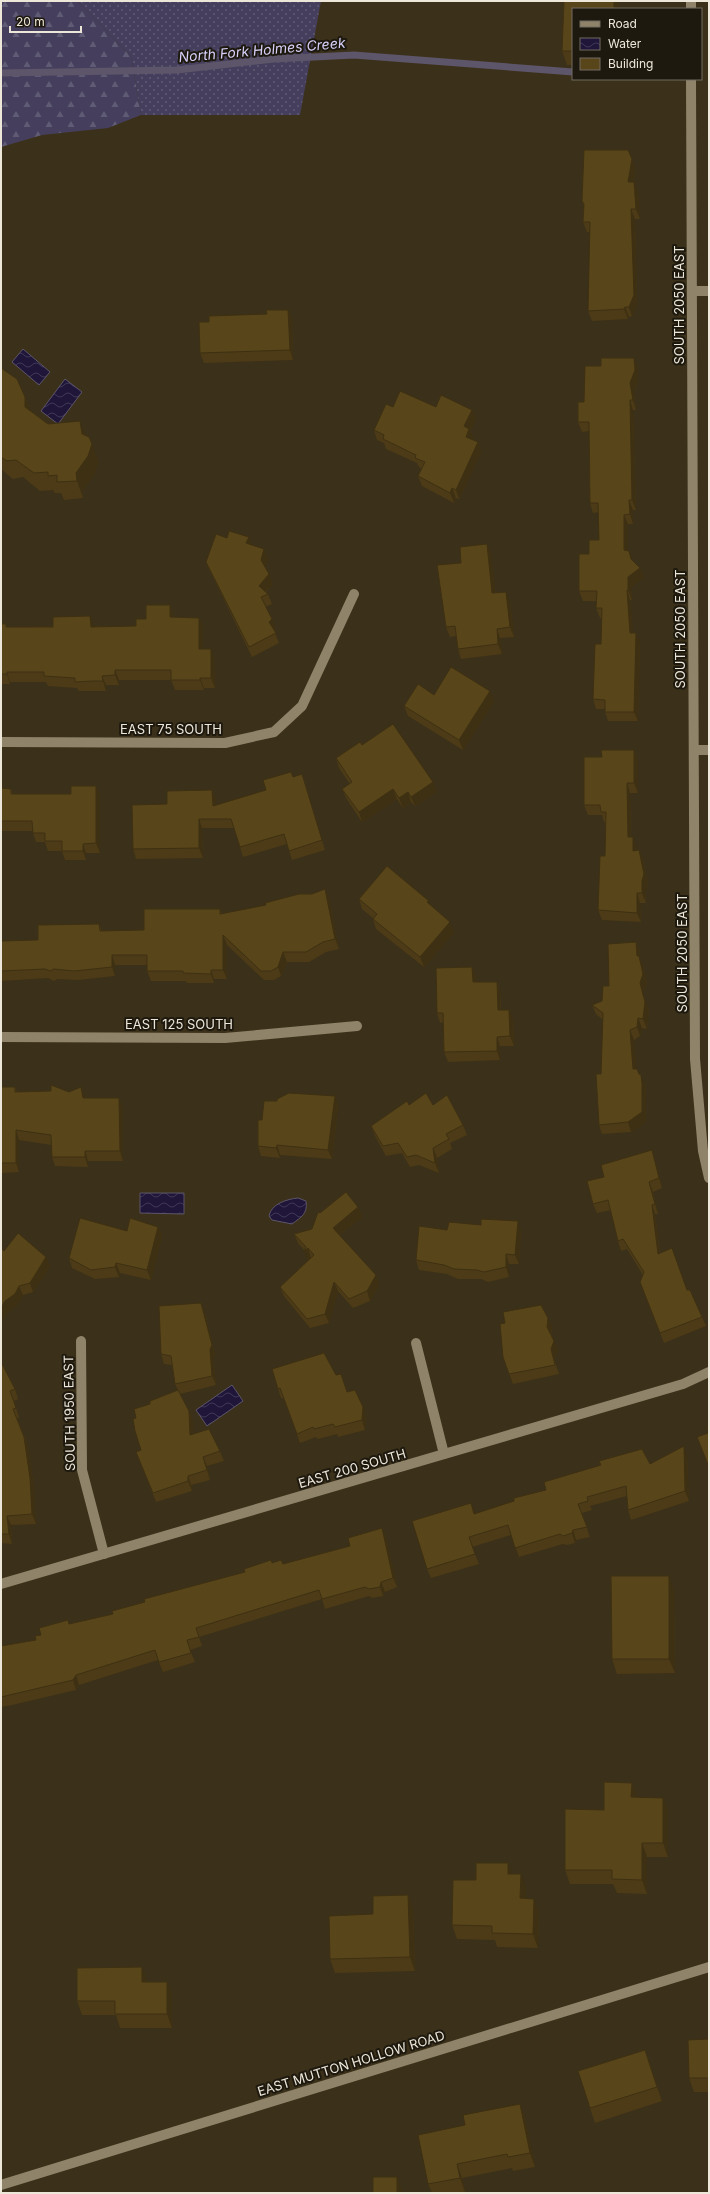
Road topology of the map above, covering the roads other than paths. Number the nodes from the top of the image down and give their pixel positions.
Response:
1 (691, 80) edge
2 (692, 291) junction
3 (709, 291) edge
4 (354, 594) dead end
5 (1, 742) edge
6 (694, 750) junction
7 (709, 750) edge
8 (357, 1026) dead end
9 (1, 1036) edge
10 (709, 1178) edge
11 (81, 1341) dead end
12 (416, 1343) dead end
13 (709, 1372) edge
14 (444, 1454) junction
15 (104, 1554) junction
16 (1, 1584) edge
17 (709, 1967) edge
18 (1, 2185) edge

1 - 2 street, SOUTH 2050 EAST
2 - 3 street
2 - 6 street, SOUTH 2050 EAST
4 - 5 street, EAST 75 SOUTH
6 - 7 street
6 - 10 street, SOUTH 2050 EAST
8 - 9 street, EAST 125 SOUTH
11 - 15 street, SOUTH 1950 EAST
12 - 14 street
13 - 14 street, EAST 200 SOUTH
14 - 15 street, EAST 200 SOUTH
15 - 16 street, EAST 200 SOUTH
17 - 18 street, EAST MUTTON HOLLOW ROAD

